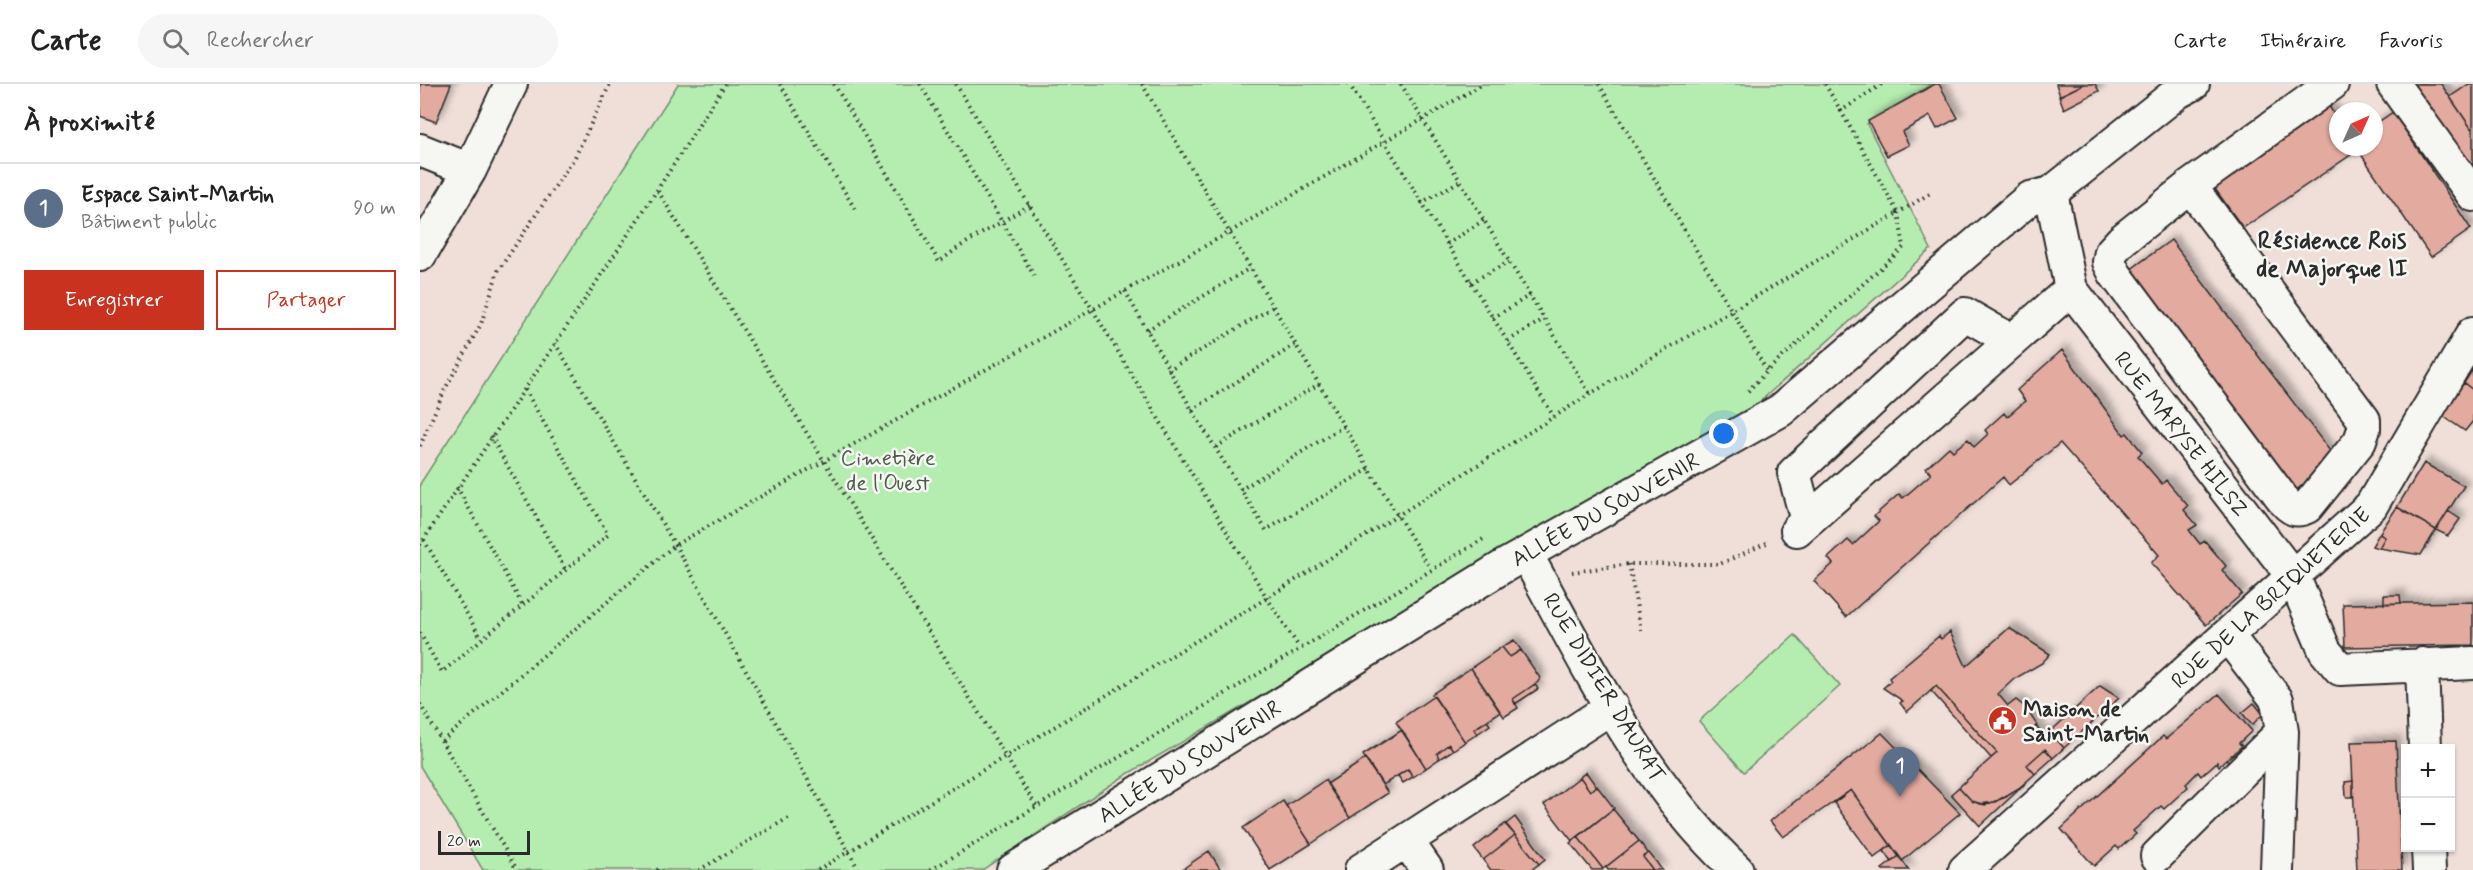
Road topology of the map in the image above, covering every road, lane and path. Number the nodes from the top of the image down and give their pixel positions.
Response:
1 (511, 84) edge
2 (610, 84) edge
3 (725, 84) edge
4 (780, 84) edge
5 (834, 84) edge
6 (920, 84) edge
7 (956, 84) edge
8 (1142, 84) edge
9 (1349, 84) edge
10 (1401, 84) edge
11 (1483, 84) edge
12 (1599, 84) edge
13 (1825, 84) edge
14 (1882, 84) edge
15 (2193, 84) edge
16 (2332, 84) edge
17 (2393, 84) edge
18 (1841, 111) junction
19 (1422, 119) junction
20 (1383, 141) junction
21 (420, 150) edge
22 (470, 170) junction
23 (1460, 181) junction
24 (2190, 186) junction
25 (658, 190) junction
26 (1932, 192) dead end
27 (2051, 193) junction
28 (2473, 195) edge
29 (1422, 203) junction
30 (1030, 205) junction
31 (855, 209) dead end
32 (1898, 213) junction
33 (1484, 220) junction
34 (1002, 222) junction
35 (1228, 233) junction
36 (1448, 244) junction
37 (420, 255) edge
38 (1509, 262) junction
39 (1250, 268) junction
40 (1036, 279) dead end
41 (1471, 282) junction
42 (2071, 289) junction
43 (1125, 291) junction
44 (1530, 295) junction
45 (1273, 308) junction
46 (1093, 309) junction
47 (1731, 313) junction
48 (1493, 318) junction
49 (1544, 319) junction
50 (1147, 330) junction
51 (2473, 333) edge
52 (1508, 341) junction
53 (2012, 341) junction
54 (555, 343) junction
55 (1295, 345) junction
56 (1168, 370) junction
57 (1767, 370) junction
58 (1319, 384) junction
59 (524, 388) junction
60 (1590, 394) junction
61 (1738, 397) dead end
62 (1192, 410) junction
63 (1554, 417) junction
64 (1344, 426) junction
65 (491, 436) junction
66 (420, 446) edge
67 (1216, 447) junction
68 (823, 459) junction
69 (1368, 469) junction
70 (457, 487) junction
71 (1240, 490) junction
72 (1397, 516) junction
73 (1802, 526) junction
74 (1492, 534) dead end
75 (424, 540) junction
76 (420, 545) edge
77 (675, 545) junction
78 (1629, 564) junction
79 (1532, 565) junction
80 (1430, 568) junction
81 (565, 569) junction
82 (2294, 578) junction
83 (1267, 598) junction
84 (522, 604) junction
85 (1641, 630) dead end
86 (420, 633) edge
87 (2228, 636) junction
88 (481, 638) junction
89 (1299, 647) junction
90 (2473, 663) edge
91 (2422, 664) junction
92 (420, 704) edge
93 (1612, 707) junction
94 (2282, 732) junction
95 (442, 741) junction
96 (2425, 744) edge
97 (1004, 755) junction
98 (1036, 806) junction
99 (790, 817) dead end
100 (1407, 841) junction
101 (848, 852) junction
102 (2428, 852) edge
103 (2157, 856) dead end
104 (517, 870) edge
105 (657, 870) edge
106 (662, 870) edge
107 (699, 870) edge
108 (818, 870) edge
109 (859, 870) edge
110 (931, 870) edge
111 (1013, 870) edge
112 (1361, 870) edge
113 (1427, 870) edge
114 (1737, 870) edge
115 (1965, 870) edge
116 (2277, 870) edge
117 (2429, 870) edge

1 - 22 street
2 - 66 path
3 - 25 path
4 - 31 path
5 - 34 path
6 - 34 path
7 - 30 path
8 - 35 path
9 - 20 path
10 - 19 path
11 - 19 path
12 - 47 path
13 - 18 path
14 - 18 path
15 - 27 street, ALLÉE DU SOUVENIR
16 - 24 street
17 - 28 street
18 - 32 path
19 - 20 path
19 - 23 path
20 - 29 path
20 - 35 path
21 - 22 street
22 - 37 street
23 - 29 path
23 - 33 path
24 - 24 street
25 - 54 path
25 - 68 path
26 - 32 path
27 - 42 street, RUE MARYSE HILSZ
27 - 79 street, ALLÉE DU SOUVENIR
29 - 36 path
30 - 34 path
30 - 46 path
32 - 47 path
32 - 57 path
33 - 36 path
33 - 38 path
34 - 40 path
35 - 39 path
35 - 43 path
36 - 41 path
38 - 41 path
38 - 44 path
39 - 45 path
39 - 50 path
41 - 48 path
42 - 53 street
42 - 82 street, RUE MARYSE HILSZ
43 - 46 path
43 - 50 path
44 - 48 path
44 - 49 path
45 - 55 path
45 - 56 path
46 - 68 path
46 - 83 path
47 - 57 path
47 - 60 path
48 - 52 path
49 - 52 path
49 - 60 path
50 - 56 path
51 - 82 street, RUE DE LA BRIQUETERIE
52 - 63 path
53 - 73 street
53 - 73 street
54 - 59 path
54 - 77 path
55 - 58 path
55 - 62 path
56 - 62 path
57 - 61 path
58 - 64 path
58 - 67 path
59 - 65 path
59 - 81 path
60 - 63 path
62 - 67 path
63 - 72 path
64 - 69 path
64 - 71 path
65 - 70 path
65 - 81 path
67 - 71 path
68 - 77 path
68 - 97 path
69 - 71 path
69 - 72 path
70 - 75 path
70 - 84 path
72 - 80 path
72 - 83 path
73 - 78 path
74 - 80 path
75 - 76 path
75 - 88 path
77 - 95 path
77 - 101 path
78 - 79 path
78 - 85 path
79 - 93 street, RUE DIDIER DAURAT
79 - 111 street, ALLÉE DU SOUVENIR
80 - 89 path
81 - 84 path
82 - 87 street, RUE DE LA BRIQUETERIE
82 - 91 street, RUE MARYSE HILSZ
83 - 89 path
83 - 97 path
84 - 88 path
86 - 88 path
87 - 94 street
87 - 115 street, RUE DE LA BRIQUETERIE
89 - 98 path
90 - 91 street
91 - 96 street
92 - 95 path
93 - 100 street
93 - 114 street, RUE DIDIER DAURAT
94 - 103 street
94 - 116 street
95 - 104 path
97 - 98 path
97 - 101 path
98 - 110 path
99 - 107 path
100 - 112 street
100 - 113 street
101 - 108 path
101 - 109 path
102 - 117 street
105 - 106 path

